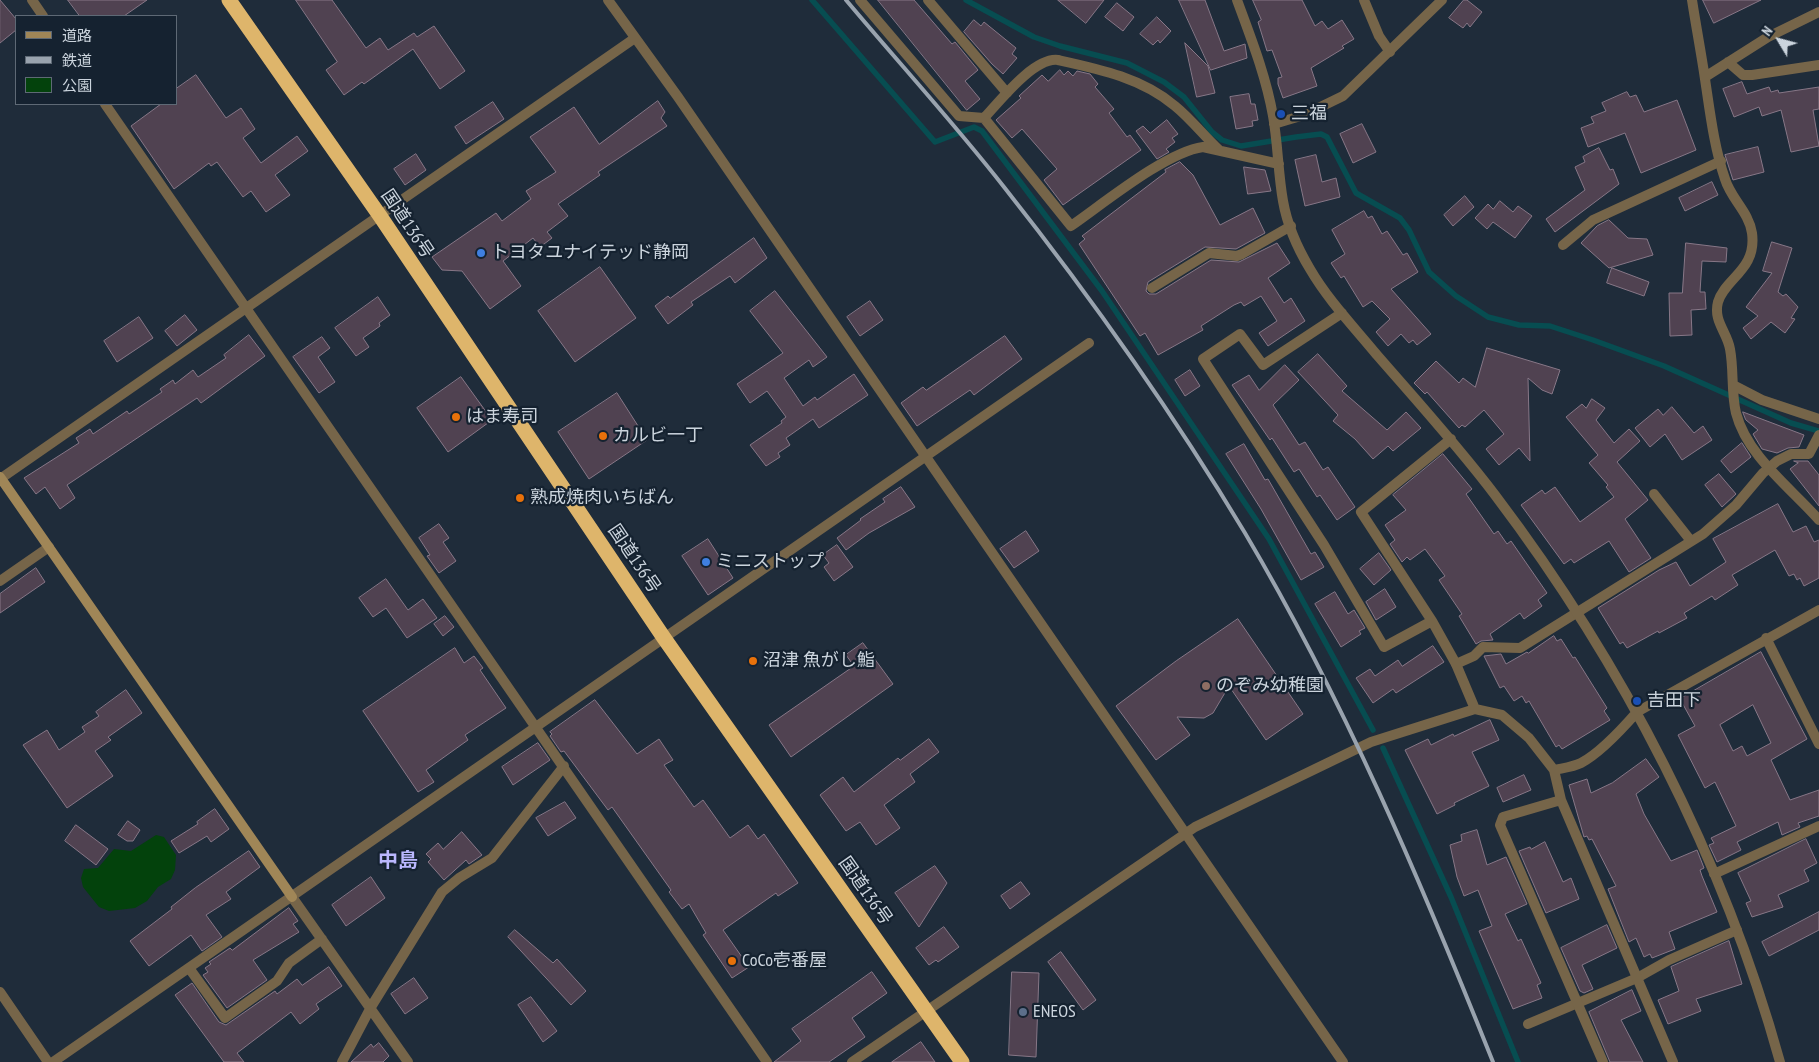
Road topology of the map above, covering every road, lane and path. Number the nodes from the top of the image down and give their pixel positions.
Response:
1 (32, 0) edge
2 (229, 0) edge
3 (608, 0) edge
4 (860, 0) edge
5 (928, 0) edge
6 (1237, 0) edge
7 (1364, 0) edge
8 (1692, 0) edge
9 (1435, 3) edge
10 (1819, 12) edge
11 (42, 15) edge
12 (635, 38) junction
13 (1390, 52) junction
14 (1728, 62) junction
15 (1819, 65) edge
16 (1705, 76) junction
17 (1007, 92) junction
18 (106, 105) edge
19 (984, 118) junction
20 (1275, 129) junction
21 (1221, 152) junction
22 (1721, 161) junction
23 (1279, 164) junction
24 (380, 216) junction
25 (1291, 226) junction
26 (1563, 245) dead end
27 (1152, 288) dead end
28 (248, 307) junction
29 (1342, 313) junction
30 (1089, 343) dead end
31 (1733, 385) junction
32 (1819, 418) edge
33 (1819, 435) edge
34 (1450, 439) junction
35 (926, 457) junction
36 (1770, 467) junction
37 (0, 478) edge
38 (1654, 494) dead end
39 (1819, 520) edge
40 (1691, 541) junction
41 (49, 547) junction
42 (0, 581) edge
43 (1819, 610) edge
44 (1576, 611) junction
45 (1432, 621) junction
46 (664, 638) junction
47 (1766, 638) junction
48 (1456, 664) junction
49 (1475, 709) junction
50 (1637, 712) junction
51 (535, 727) junction
52 (1819, 744) edge
53 (564, 766) junction
54 (1554, 770) junction
55 (1560, 800) junction
56 (1819, 826) edge
57 (1186, 833) junction
58 (1714, 874) junction
59 (292, 897) junction
60 (1737, 930) junction
61 (322, 939) junction
62 (189, 968) junction
63 (1638, 978) junction
64 (0, 992) edge
65 (1577, 1004) junction
66 (371, 1007) junction
67 (927, 1012) junction
68 (1528, 1024) dead end
69 (48, 1062) edge
70 (53, 1062) edge
71 (342, 1062) edge
72 (408, 1062) edge
73 (767, 1062) edge
74 (852, 1062) edge
75 (962, 1062) edge
76 (1343, 1062) edge
77 (1603, 1062) edge
78 (1672, 1062) edge
79 (1780, 1062) edge

1 - 11 street
2 - 24 highway, 国道136号
3 - 12 street
4 - 19 street
5 - 17 street
6 - 20 street
7 - 13 street
8 - 16 street
9 - 13 street
10 - 14 street
12 - 24 street
12 - 35 street
13 - 20 street
14 - 15 street
14 - 16 street
16 - 22 street
17 - 19 street
17 - 21 street
18 - 28 street
19 - 21 street
20 - 23 street
21 - 23 street
22 - 26 street
22 - 31 street
23 - 25 street
24 - 28 street
24 - 46 highway, 国道136号
25 - 27 street
25 - 29 street
28 - 37 street
28 - 51 street
29 - 34 street
29 - 45 street
30 - 35 street
31 - 32 street
31 - 36 street
33 - 36 street
34 - 44 street
34 - 45 street
35 - 46 street
35 - 57 street
36 - 39 street
36 - 40 street
37 - 41 street
38 - 40 street
40 - 44 street
41 - 42 street
41 - 59 street
43 - 47 street
44 - 48 street
44 - 50 street
45 - 48 street
46 - 51 street
46 - 67 highway, 国道136号
47 - 50 street
47 - 52 street
48 - 49 street
49 - 54 street
49 - 57 street
50 - 54 street
50 - 58 street
51 - 53 street
51 - 59 street
53 - 66 street
53 - 73 street
54 - 55 street
55 - 63 street
55 - 65 street
56 - 58 street
57 - 67 street
57 - 76 street
58 - 60 street
59 - 61 street
59 - 62 street
60 - 63 street
60 - 79 street
61 - 62 street
61 - 66 street
62 - 70 street
63 - 65 street
63 - 78 street
64 - 69 street
65 - 68 street
65 - 77 street
66 - 71 street
66 - 72 street
67 - 74 street
67 - 75 highway, 国道136号

